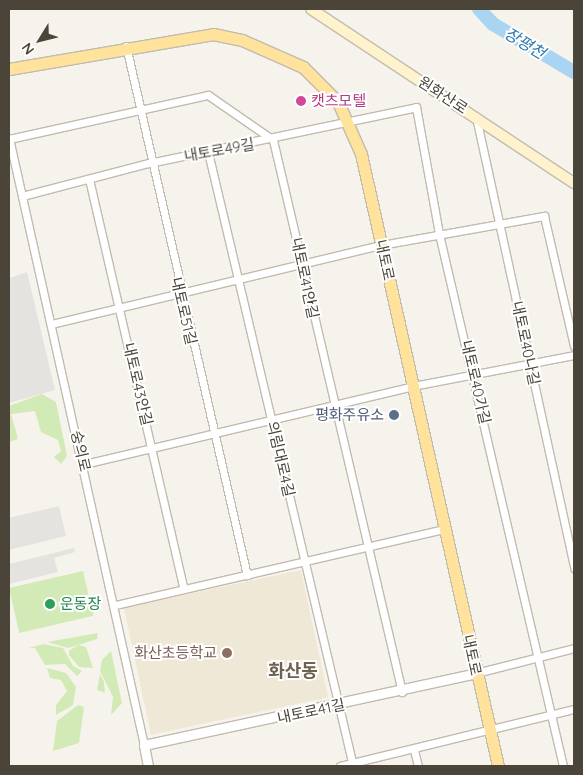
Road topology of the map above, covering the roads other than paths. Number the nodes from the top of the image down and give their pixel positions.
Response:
1 (311, 9) edge
2 (126, 46) junction
3 (9, 69) edge
4 (416, 107) joint
5 (140, 110) junction
6 (476, 117) junction
7 (346, 119) junction
8 (9, 139) edge
9 (274, 140) junction
10 (208, 152) junction
11 (149, 163) junction
12 (89, 179) junction
13 (574, 183) edge
14 (22, 196) junction
15 (500, 225) junction
16 (438, 234) junction
17 (382, 245) junction
18 (302, 263) junction
19 (239, 279) junction
20 (180, 294) junction
21 (120, 307) junction
22 (51, 324) junction
23 (574, 346) edge
24 (574, 355) edge
25 (530, 364) junction
26 (475, 375) junction
27 (413, 386) junction
28 (332, 404) junction
29 (272, 419) junction
30 (211, 434) junction
31 (153, 450) junction
32 (84, 464) junction
33 (445, 529) junction
34 (366, 546) junction
35 (305, 560) junction
36 (574, 568) edge
37 (247, 575) junction
38 (184, 589) junction
39 (116, 605) junction
40 (574, 648) edge
41 (538, 657) junction
42 (476, 673) junction
43 (402, 692) junction
44 (340, 706) junction
45 (574, 709) edge
46 (551, 715) junction
47 (489, 729) junction
48 (144, 746) junction
49 (414, 750) junction
50 (353, 765) edge
51 (148, 766) edge
52 (340, 766) edge
53 (418, 766) edge
54 (498, 766) edge
55 (563, 766) edge

1 - 6 main road, 원화산로
2 - 3 main road, 내토로
2 - 5 street, 내토로51길
2 - 7 main road, 내토로
4 - 7 street, 내토로49길
4 - 16 street, 내토로40가길
5 - 8 street
5 - 9 street
5 - 11 street, 내토로51길
6 - 13 main road, 원화산로
6 - 15 street, 내토로40나길
7 - 9 street, 내토로49길
7 - 17 main road, 내토로
8 - 14 street, 숭의로
9 - 10 street, 내토로49길
9 - 18 street, 내토로41안길
10 - 11 street, 내토로49길
10 - 19 street, 의림대로4길
11 - 12 street, 내토로49길
11 - 20 street, 내토로51길
12 - 14 street, 내토로49길
12 - 21 street, 내토로43안길
14 - 22 street, 숭의로
15 - 16 street
15 - 23 street
15 - 25 street, 내토로40나길
16 - 17 street
16 - 26 street, 내토로40가길
17 - 18 street
17 - 27 main road, 내토로
18 - 19 street
18 - 28 street, 내토로41안길
19 - 20 street
19 - 29 street, 의림대로4길
20 - 21 street
20 - 30 street, 내토로51길
21 - 22 street
21 - 31 street, 내토로43안길
22 - 32 street, 숭의로
24 - 25 street
25 - 26 street
25 - 36 street, 내토로40나길
26 - 27 street
26 - 41 street, 내토로40가길
27 - 28 street
27 - 33 main road, 내토로
28 - 29 street
28 - 34 street, 내토로41안길
29 - 30 street
29 - 35 street, 의림대로4길
30 - 31 street
30 - 37 street, 내토로51길
31 - 32 street
31 - 38 street, 내토로43안길
32 - 39 street, 숭의로
33 - 34 street
33 - 42 main road, 내토로
34 - 35 street
34 - 43 street, 내토로41안길
35 - 37 street
35 - 44 street, 의림대로4길
37 - 38 street
38 - 39 street
39 - 48 street, 숭의로
40 - 41 street
41 - 42 street
41 - 46 street, 내토로40가길
42 - 43 street, 내토로41길
42 - 47 main road, 내토로
43 - 44 street, 내토로41길
44 - 48 street, 내토로41길
44 - 50 street, 의림대로4길
45 - 46 street
46 - 47 street
46 - 55 street, 내토로40가길
47 - 49 street
47 - 54 main road, 내토로
48 - 51 street, 숭의로
49 - 50 street
49 - 53 street
50 - 52 street

